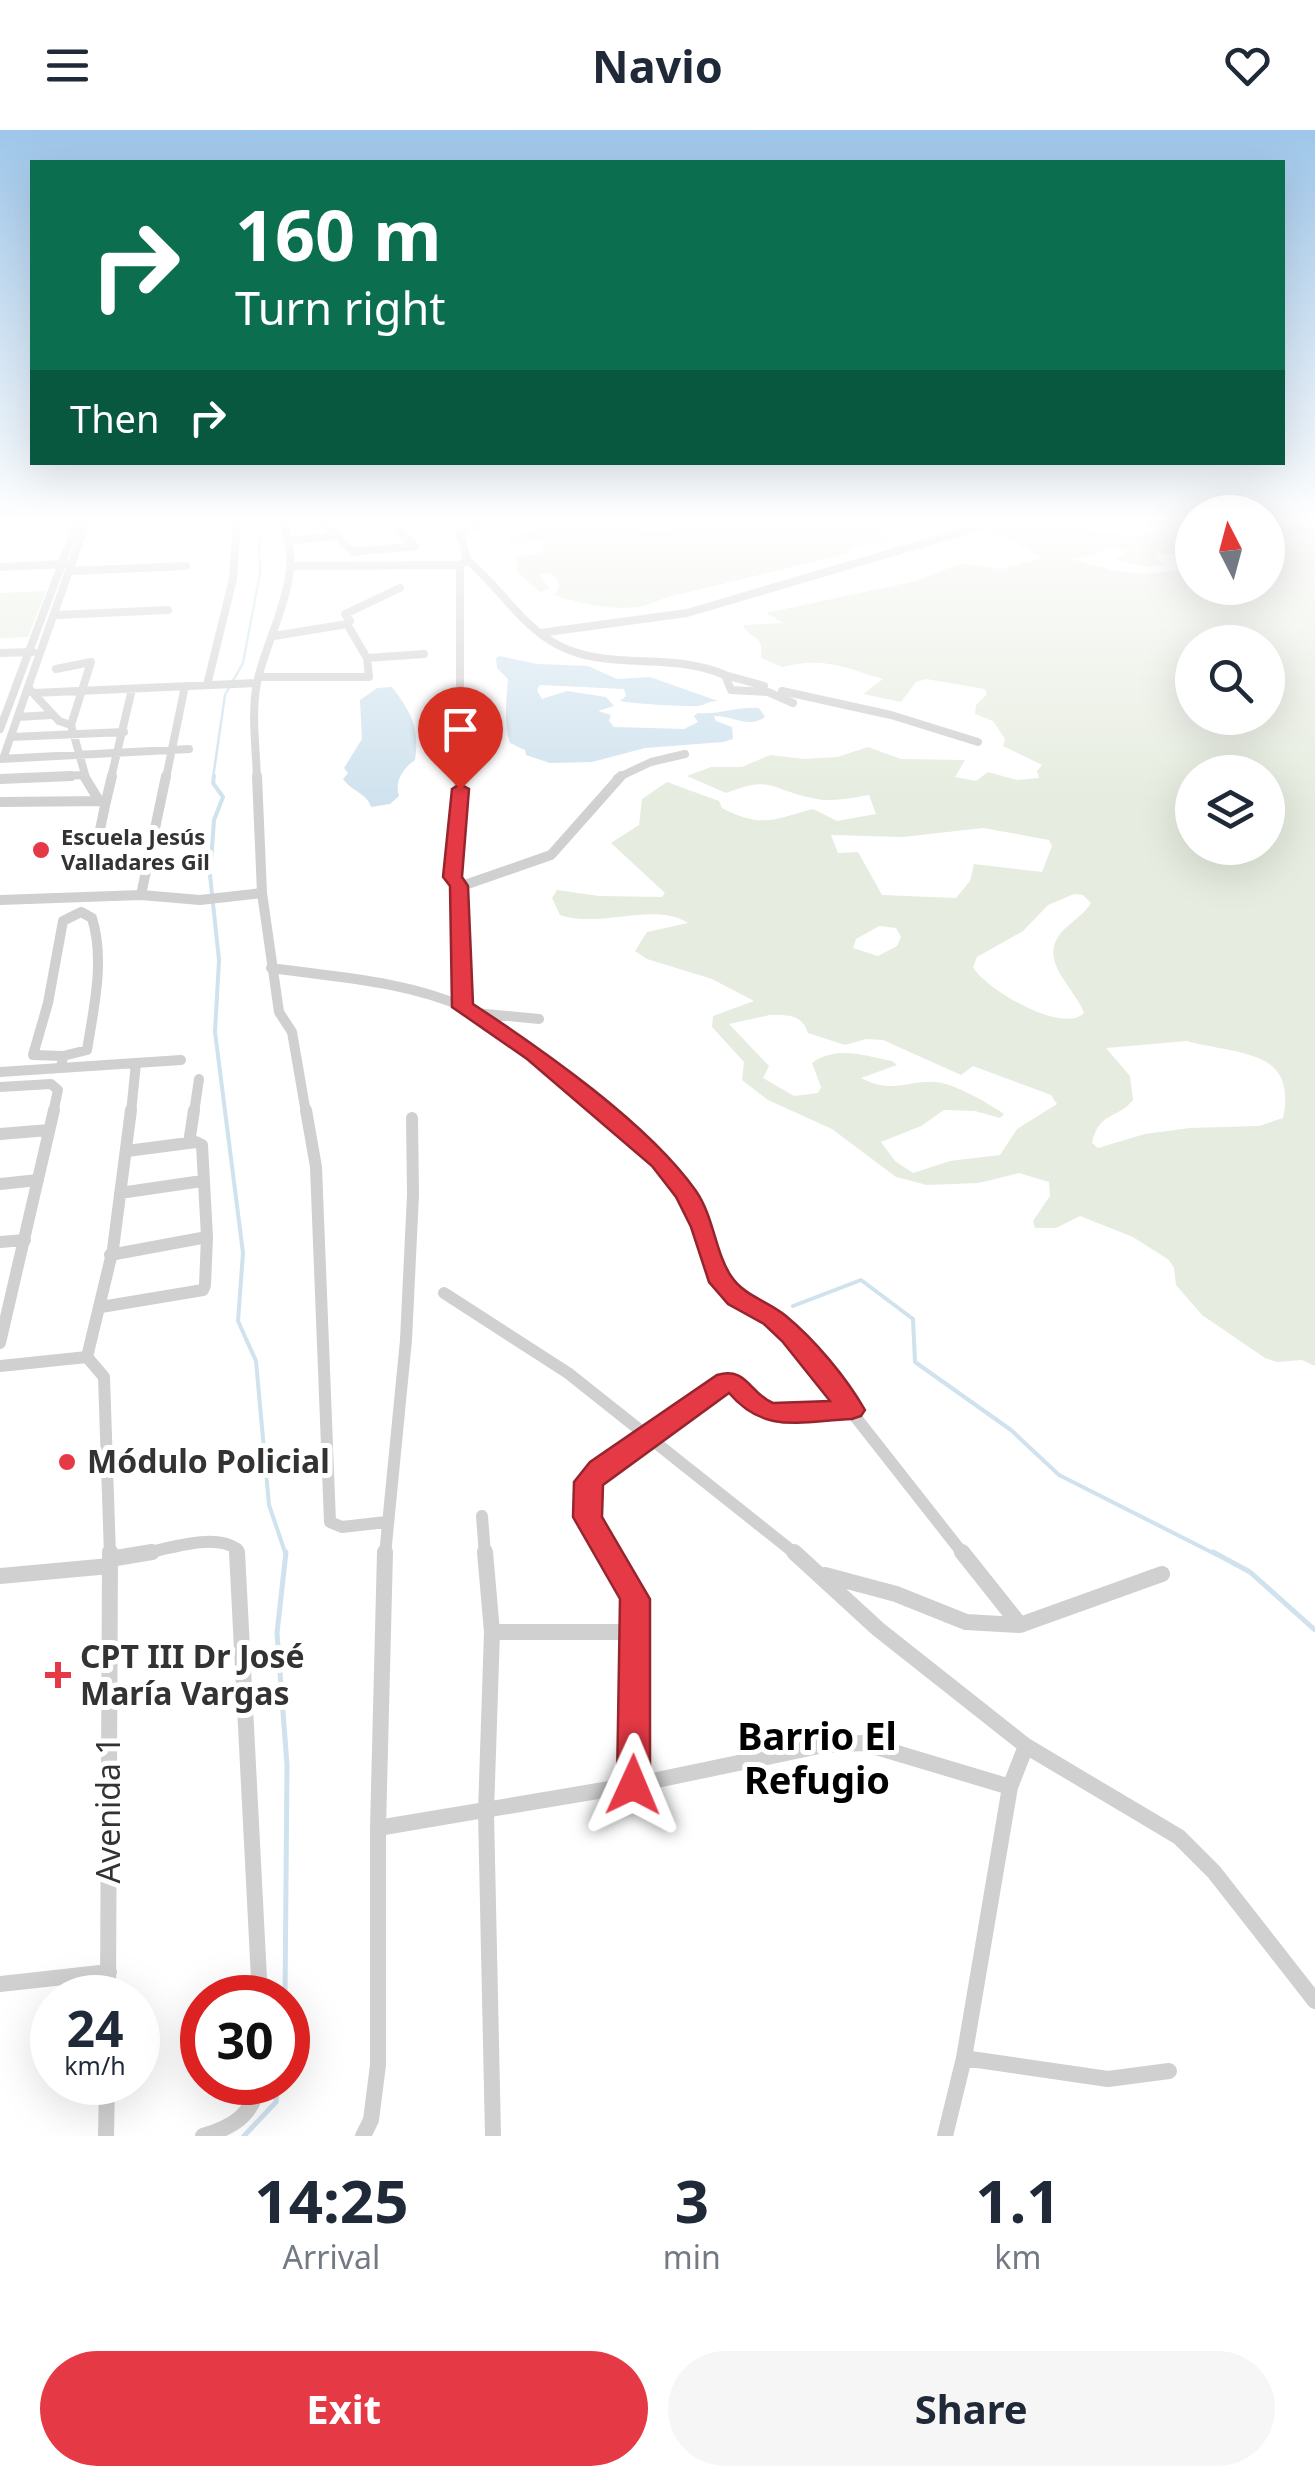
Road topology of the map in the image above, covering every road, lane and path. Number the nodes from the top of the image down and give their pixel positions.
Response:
1 (43, 617) edge
2 (55, 617) edge
3 (225, 617) edge
4 (278, 617) edge
5 (347, 617) edge
6 (463, 617) edge
7 (523, 617) edge
8 (650, 617) edge
9 (346, 624) junction
10 (540, 633) junction
11 (274, 636) junction
12 (42, 651) junction
13 (30, 652) junction
14 (0, 653) edge
15 (424, 654) dead end
16 (367, 658) junction
17 (56, 669) dead end
18 (725, 676) junction
19 (255, 681) junction
20 (211, 685) junction
21 (185, 686) junction
22 (132, 689) junction
23 (31, 690) junction
24 (84, 691) junction
25 (793, 703) dead end
26 (51, 715) junction
27 (18, 716) junction
28 (0, 728) edge
29 (74, 729) junction
30 (124, 732) junction
31 (11, 737) junction
32 (978, 742) dead end
33 (189, 750) dead end
34 (170, 751) junction
35 (119, 753) junction
36 (685, 754) dead end
37 (81, 755) junction
38 (2, 759) edge
39 (84, 776) junction
40 (0, 779) edge
41 (102, 800) junction
42 (0, 802) edge
43 (153, 842) junction
44 (459, 886) junction
45 (262, 893) junction
46 (141, 894) junction
47 (82, 897) junction
48 (0, 900) edge
49 (78, 912) junction
50 (271, 968) junction
51 (460, 985) junction
52 (434, 997) junction
53 (469, 1010) junction
54 (538, 1019) dead end
55 (181, 1060) dead end
56 (62, 1062) junction
57 (136, 1064) junction
58 (0, 1072) edge
59 (199, 1079) dead end
60 (0, 1087) edge
61 (412, 1118) dead end
62 (49, 1130) junction
63 (0, 1134) edge
64 (189, 1143) junction
65 (127, 1151) junction
66 (38, 1180) junction
67 (202, 1181) junction
68 (0, 1184) edge
69 (120, 1193) junction
70 (207, 1237) junction
71 (26, 1240) junction
72 (0, 1242) edge
73 (110, 1255) junction
74 (444, 1293) dead end
75 (7, 1298) edge
76 (102, 1307) junction
77 (0, 1343) edge
78 (87, 1357) junction
79 (0, 1366) edge
80 (852, 1410) junction
81 (647, 1436) junction
82 (482, 1516) dead end
83 (386, 1522) junction
84 (110, 1562) junction
85 (820, 1574) junction
86 (1162, 1574) dead end
87 (0, 1576) edge
88 (1020, 1625) junction
89 (492, 1632) junction
90 (636, 1632) junction
91 (1026, 1746) junction
92 (633, 1785) junction
93 (1010, 1787) junction
94 (486, 1812) junction
95 (378, 1828) junction
96 (109, 1972) junction
97 (109, 1975) edge
98 (259, 1975) edge
99 (0, 1984) edge
100 (1315, 2000) edge
101 (964, 2058) junction
102 (1169, 2071) dead end
103 (107, 2105) edge
104 (253, 2105) edge
105 (106, 2136) edge
106 (203, 2136) edge
107 (363, 2136) edge
108 (493, 2136) edge
109 (945, 2136) edge

1 - 13 street
2 - 12 street
3 - 20 street
4 - 11 street
5 - 9 street
6 - 44 street
7 - 10 street
8 - 10 street
9 - 11 street
9 - 16 street
10 - 18 street
11 - 19 street
12 - 13 street
12 - 23 street
13 - 14 street
13 - 28 street
15 - 16 street
16 - 19 street
17 - 24 street
18 - 25 street
18 - 32 street
19 - 20 street
19 - 45 street
20 - 21 street
21 - 22 street
21 - 34 street
22 - 24 street
22 - 30 street
23 - 24 street
23 - 26 street
23 - 27 street
24 - 29 street
26 - 27 street
26 - 29 street
27 - 31 street
29 - 30 street
29 - 31 street
29 - 37 street
30 - 35 street
31 - 38 street
33 - 34 street
34 - 35 street
34 - 43 street
35 - 37 street
35 - 41 street
36 - 44 street
37 - 38 street
37 - 39 street
39 - 40 street
39 - 41 street
41 - 42 street
41 - 43 street
43 - 46 street
44 - 51 street
45 - 46 street
45 - 50 street
46 - 47 street
47 - 48 street
47 - 49 street
49 - 56 street
49 - 56 street
50 - 52 street
50 - 83 street
51 - 52 street
51 - 53 street
52 - 53 street
53 - 54 street
53 - 80 street
55 - 57 street
56 - 57 street
56 - 58 street
57 - 65 street
59 - 64 street
60 - 62 street
61 - 83 street
62 - 63 street
62 - 66 street
64 - 65 street
64 - 67 street
65 - 69 street
66 - 68 street
66 - 71 street
67 - 69 street
67 - 70 street
69 - 73 street
70 - 73 street
70 - 76 street
71 - 72 street
71 - 75 street
73 - 76 street
74 - 81 street
75 - 77 street
76 - 78 street
78 - 79 street
78 - 84 street, Avenida 1
80 - 81 street
80 - 88 street
81 - 85 street
81 - 90 street
82 - 89 street
83 - 95 street
84 - 87 street
84 - 96 street, Avenida 1
84 - 98 street
85 - 88 street
85 - 91 street
86 - 88 street
89 - 90 street
89 - 94 street
90 - 92 street
91 - 93 street
91 - 100 street
92 - 93 street
92 - 94 street
93 - 101 street
94 - 95 street
94 - 108 street
95 - 107 street
96 - 97 street, Avenida 1
96 - 99 street
101 - 102 street
101 - 109 street
103 - 105 street
104 - 106 street

